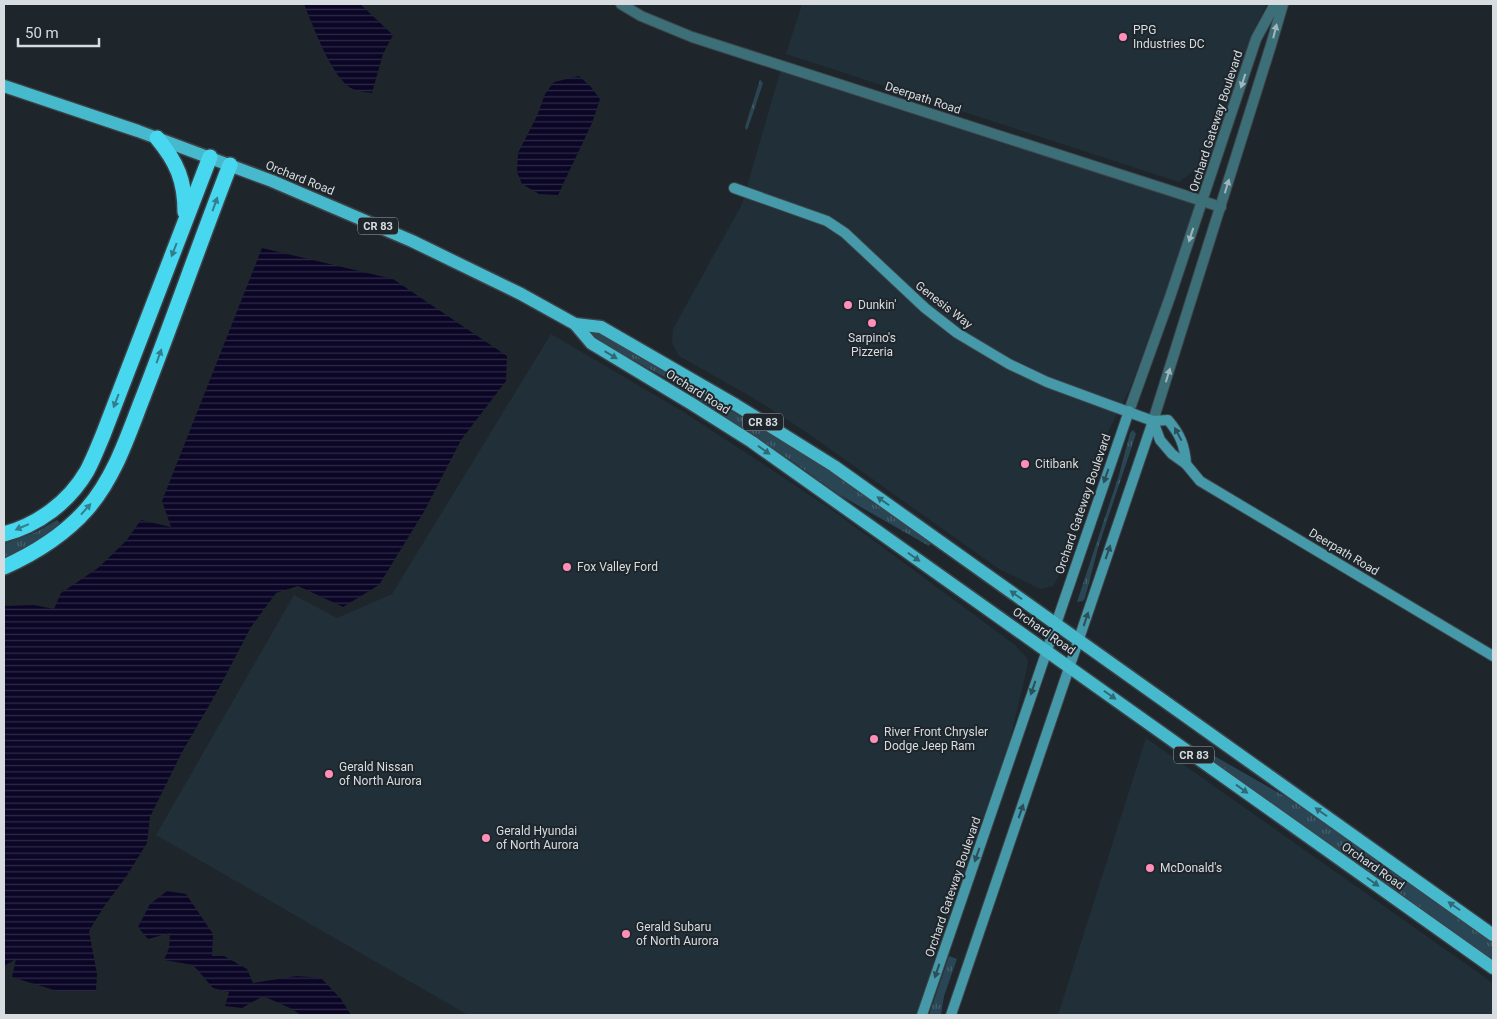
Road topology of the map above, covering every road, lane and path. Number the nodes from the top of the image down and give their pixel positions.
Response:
1 (622, 4) edge
2 (1275, 4) edge
3 (1283, 4) edge
4 (4, 86) edge
5 (157, 138) junction
6 (210, 157) junction
7 (230, 165) junction
8 (734, 188) dead end
9 (1202, 201) junction
10 (1221, 207) junction
11 (185, 220) junction
12 (574, 324) junction
13 (1129, 411) junction
14 (1153, 421) junction
15 (1186, 464) junction
16 (4, 534) edge
17 (4, 567) edge
18 (1056, 623) junction
19 (1079, 640) junction
20 (1046, 650) junction
21 (1493, 656) edge
22 (1070, 667) junction
23 (1493, 935) edge
24 (1493, 968) edge
25 (922, 1015) edge
26 (951, 1015) edge

1 - 9 street, Deerpath Road
2 -> 9 street, Orchard Gateway Boulevard
10 -> 3 street
4 - 5 main road, Orchard Road / CR 83
5 - 6 main road, Orchard Road / CR 83
5 - 11 highway
6 - 7 main road, Orchard Road / CR 83
6 - 11 highway
7 - 12 main road, Orchard Road / CR 83
17 -> 7 highway
8 - 13 street, Genesis Way
9 - 10 street, Deerpath Road
9 -> 13 street, Orchard Gateway Boulevard
14 -> 10 street
11 -> 16 highway
18 -> 12 main road, Orchard Road / CR 83
12 -> 20 main road, Orchard Road / CR 83
13 - 14 street, Genesis Way
13 -> 18 street, Orchard Gateway Boulevard
14 - 15 street, Deerpath Road
15 -> 14 street, Deerpath Road
19 -> 14 street
15 - 21 street, Deerpath Road
18 - 19 main road, Orchard Road / CR 83
18 - 20 street, Orchard Gateway Boulevard
19 - 22 street
23 -> 19 main road, Orchard Road / CR 83
20 - 22 main road, Orchard Road / CR 83
20 -> 25 street, Orchard Gateway Boulevard
22 -> 24 main road, Orchard Road / CR 83
26 -> 22 street

